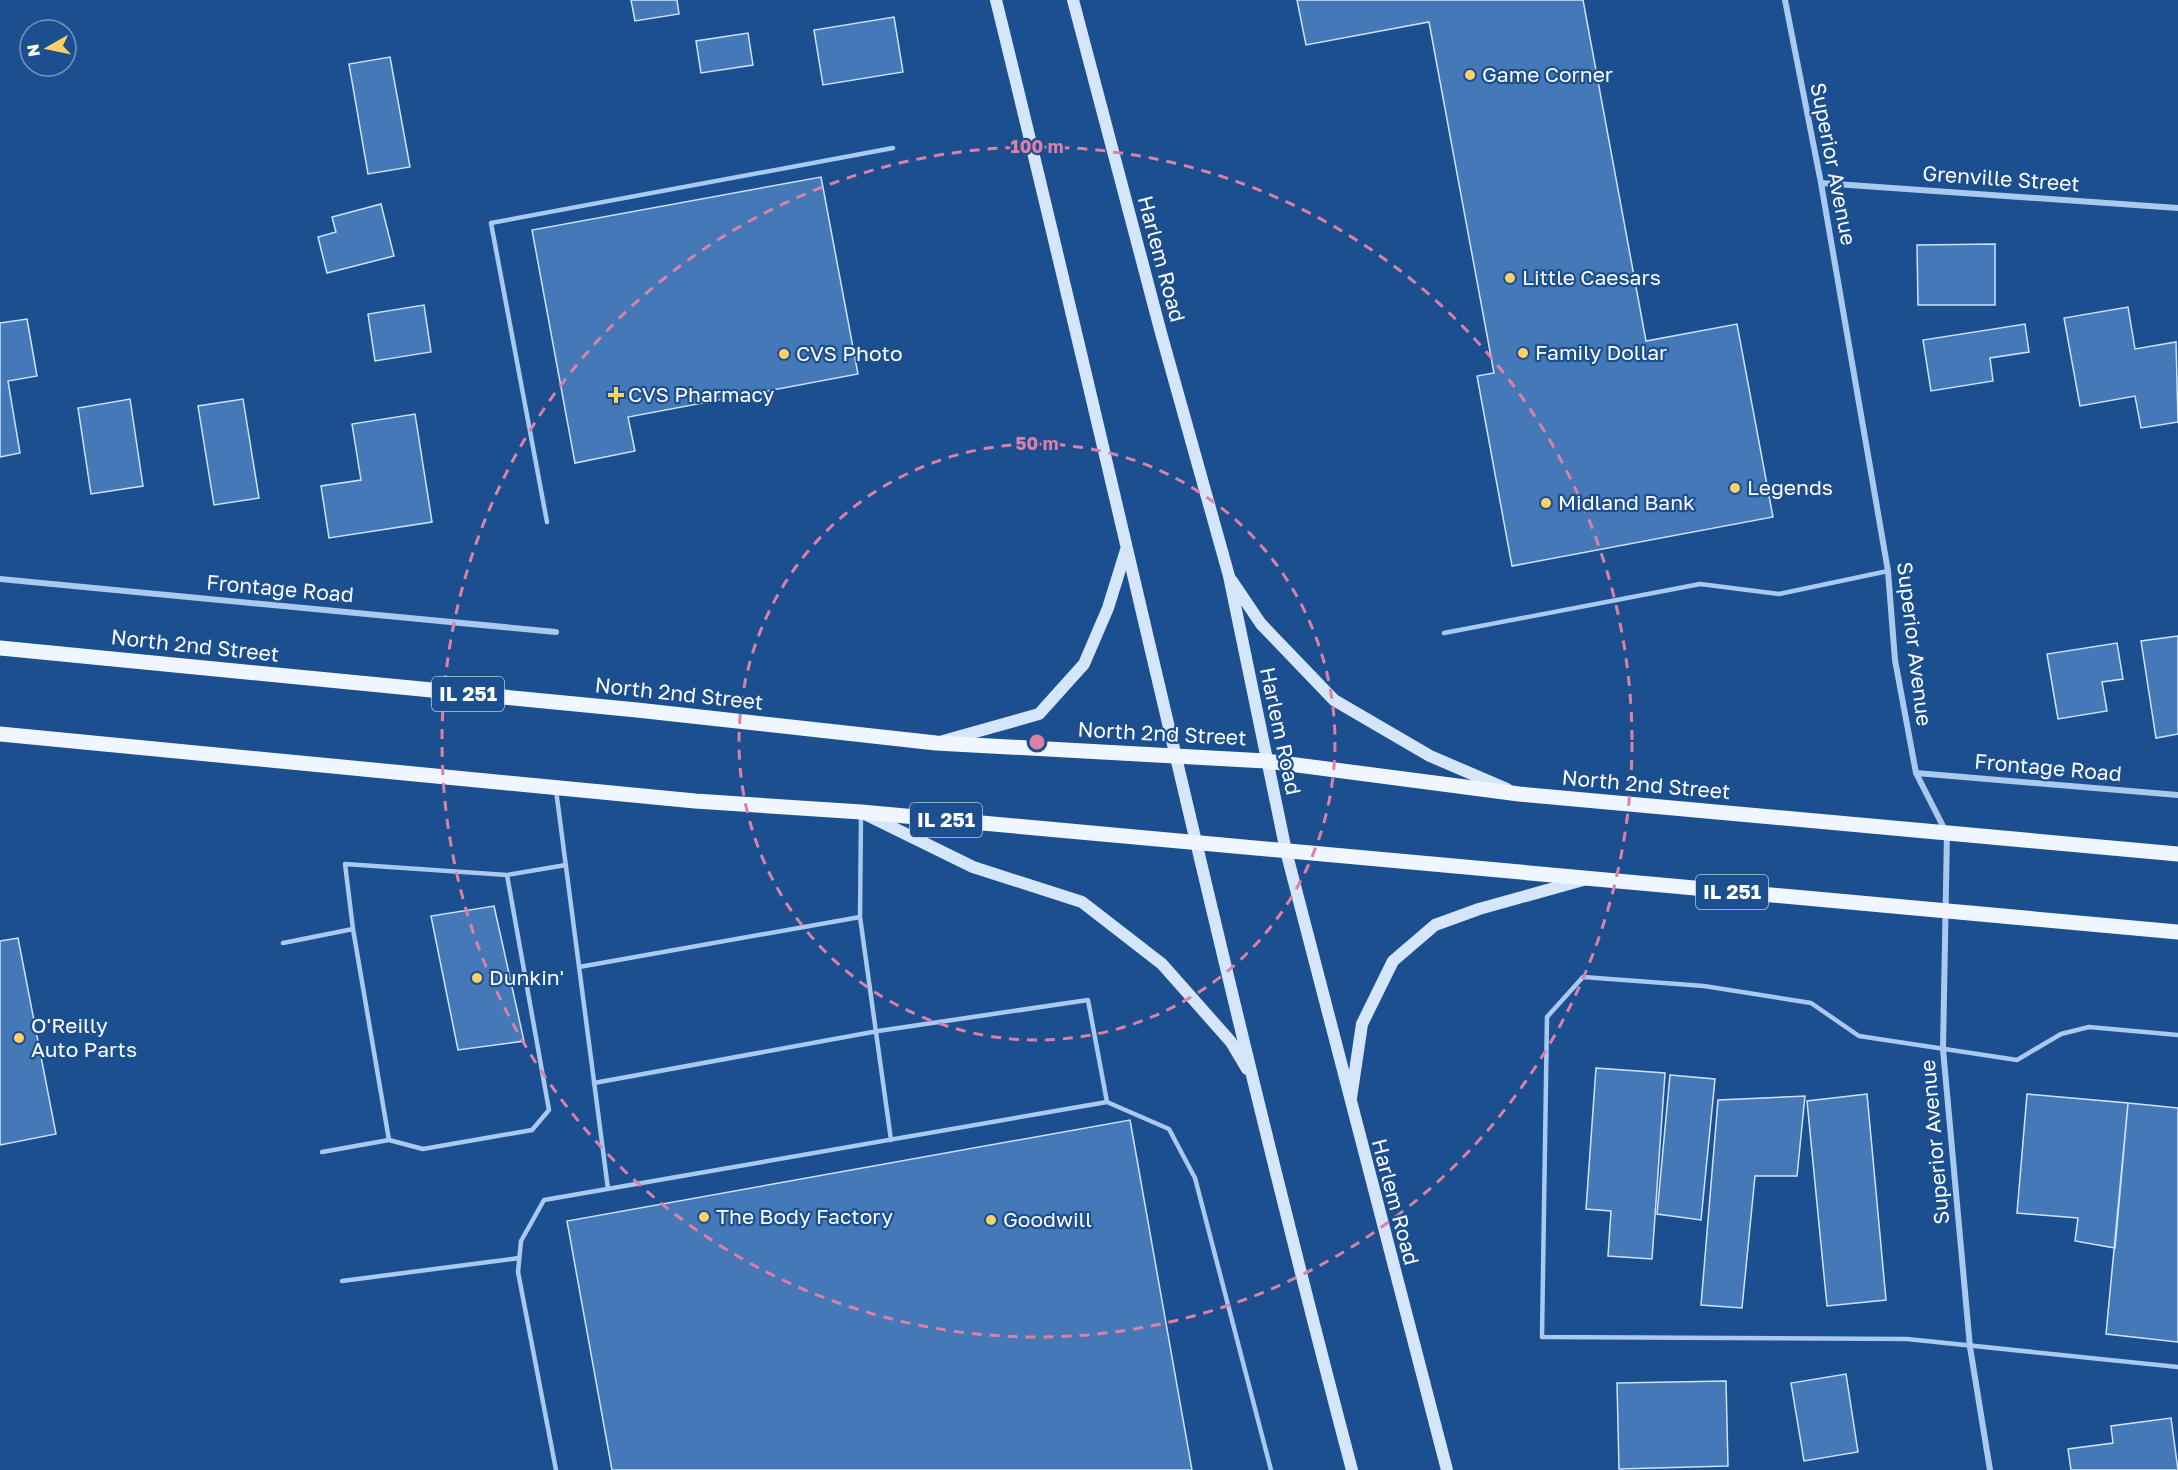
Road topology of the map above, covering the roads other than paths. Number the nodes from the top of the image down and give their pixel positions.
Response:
1 (996, 0) edge
2 (1073, 0) edge
3 (1785, 0) edge
4 (893, 148) dead end
5 (1821, 183) junction
6 (2178, 208) edge
7 (547, 522) dead end
8 (1126, 548) junction
9 (1888, 571) junction
10 (1229, 576) junction
11 (0, 579) edge
12 (556, 632) dead end
13 (1444, 633) dead end
14 (0, 648) edge
15 (0, 734) edge
16 (936, 743) junction
17 (1177, 755) junction
18 (1266, 761) junction
19 (1916, 773) junction
20 (555, 787) junction
21 (1519, 794) junction
22 (2178, 795) edge
23 (861, 812) junction
24 (1947, 834) junction
25 (1197, 844) junction
26 (1286, 851) junction
27 (2178, 854) edge
28 (566, 865) junction
29 (507, 875) junction
30 (1584, 880) junction
31 (1947, 911) junction
32 (860, 917) junction
33 (353, 928) junction
34 (2178, 932) edge
35 (283, 943) dead end
36 (579, 967) junction
37 (878, 1031) junction
38 (2178, 1035) edge
39 (1943, 1049) junction
40 (1253, 1079) junction
41 (594, 1083) junction
42 (1107, 1102) junction
43 (1350, 1105) junction
44 (389, 1140) junction
45 (891, 1140) junction
46 (322, 1152) dead end
47 (608, 1189) junction
48 (519, 1258) junction
49 (342, 1281) dead end
50 (1970, 1347) junction
51 (2178, 1367) edge
52 (556, 1470) edge
53 (1271, 1470) edge
54 (1352, 1470) edge
55 (1447, 1470) edge
56 (1990, 1470) edge

1 - 8 main road
2 - 10 main road, Harlem Road
3 - 5 street, Superior Avenue
4 - 7 lane
5 - 6 street, Grenville Street
5 - 9 street, Superior Avenue
8 - 16 main road
8 - 17 main road
9 - 13 lane
9 - 19 street, Superior Avenue
10 - 18 main road, Harlem Road
10 - 21 main road
11 - 12 street, Frontage Road
14 - 16 main road, North 2nd Street / IL 251
15 - 20 main road, IL 251
16 - 17 main road, North 2nd Street / IL 251
17 - 18 main road, North 2nd Street / IL 251
17 - 25 main road
18 - 21 main road, North 2nd Street / IL 251
18 - 26 main road, Harlem Road
19 - 22 street, Frontage Road
19 - 24 street, Superior Avenue
20 - 23 main road, IL 251
20 - 28 lane
21 - 24 main road, North 2nd Street / IL 251
23 - 25 main road, IL 251
23 - 32 lane
23 - 40 main road
24 - 27 main road, North 2nd Street / IL 251
24 - 31 street, Superior Avenue
25 - 26 main road, IL 251
25 - 40 main road
26 - 30 main road, IL 251
26 - 43 main road, Harlem Road
28 - 29 lane
28 - 36 lane
29 - 33 lane
29 - 44 lane
30 - 31 main road, IL 251
30 - 43 main road
31 - 34 main road, IL 251
31 - 39 street, Superior Avenue
32 - 36 lane
32 - 37 lane
33 - 35 lane
33 - 44 lane
36 - 41 lane
37 - 41 lane
37 - 42 lane
37 - 45 lane
38 - 39 lane
39 - 50 street, Superior Avenue
39 - 50 lane
40 - 54 main road
41 - 47 lane
42 - 45 lane
42 - 53 lane
43 - 55 main road, Harlem Road
44 - 46 lane
45 - 47 lane
47 - 48 lane
48 - 49 lane
48 - 52 lane
50 - 51 lane
50 - 56 street, Superior Avenue

